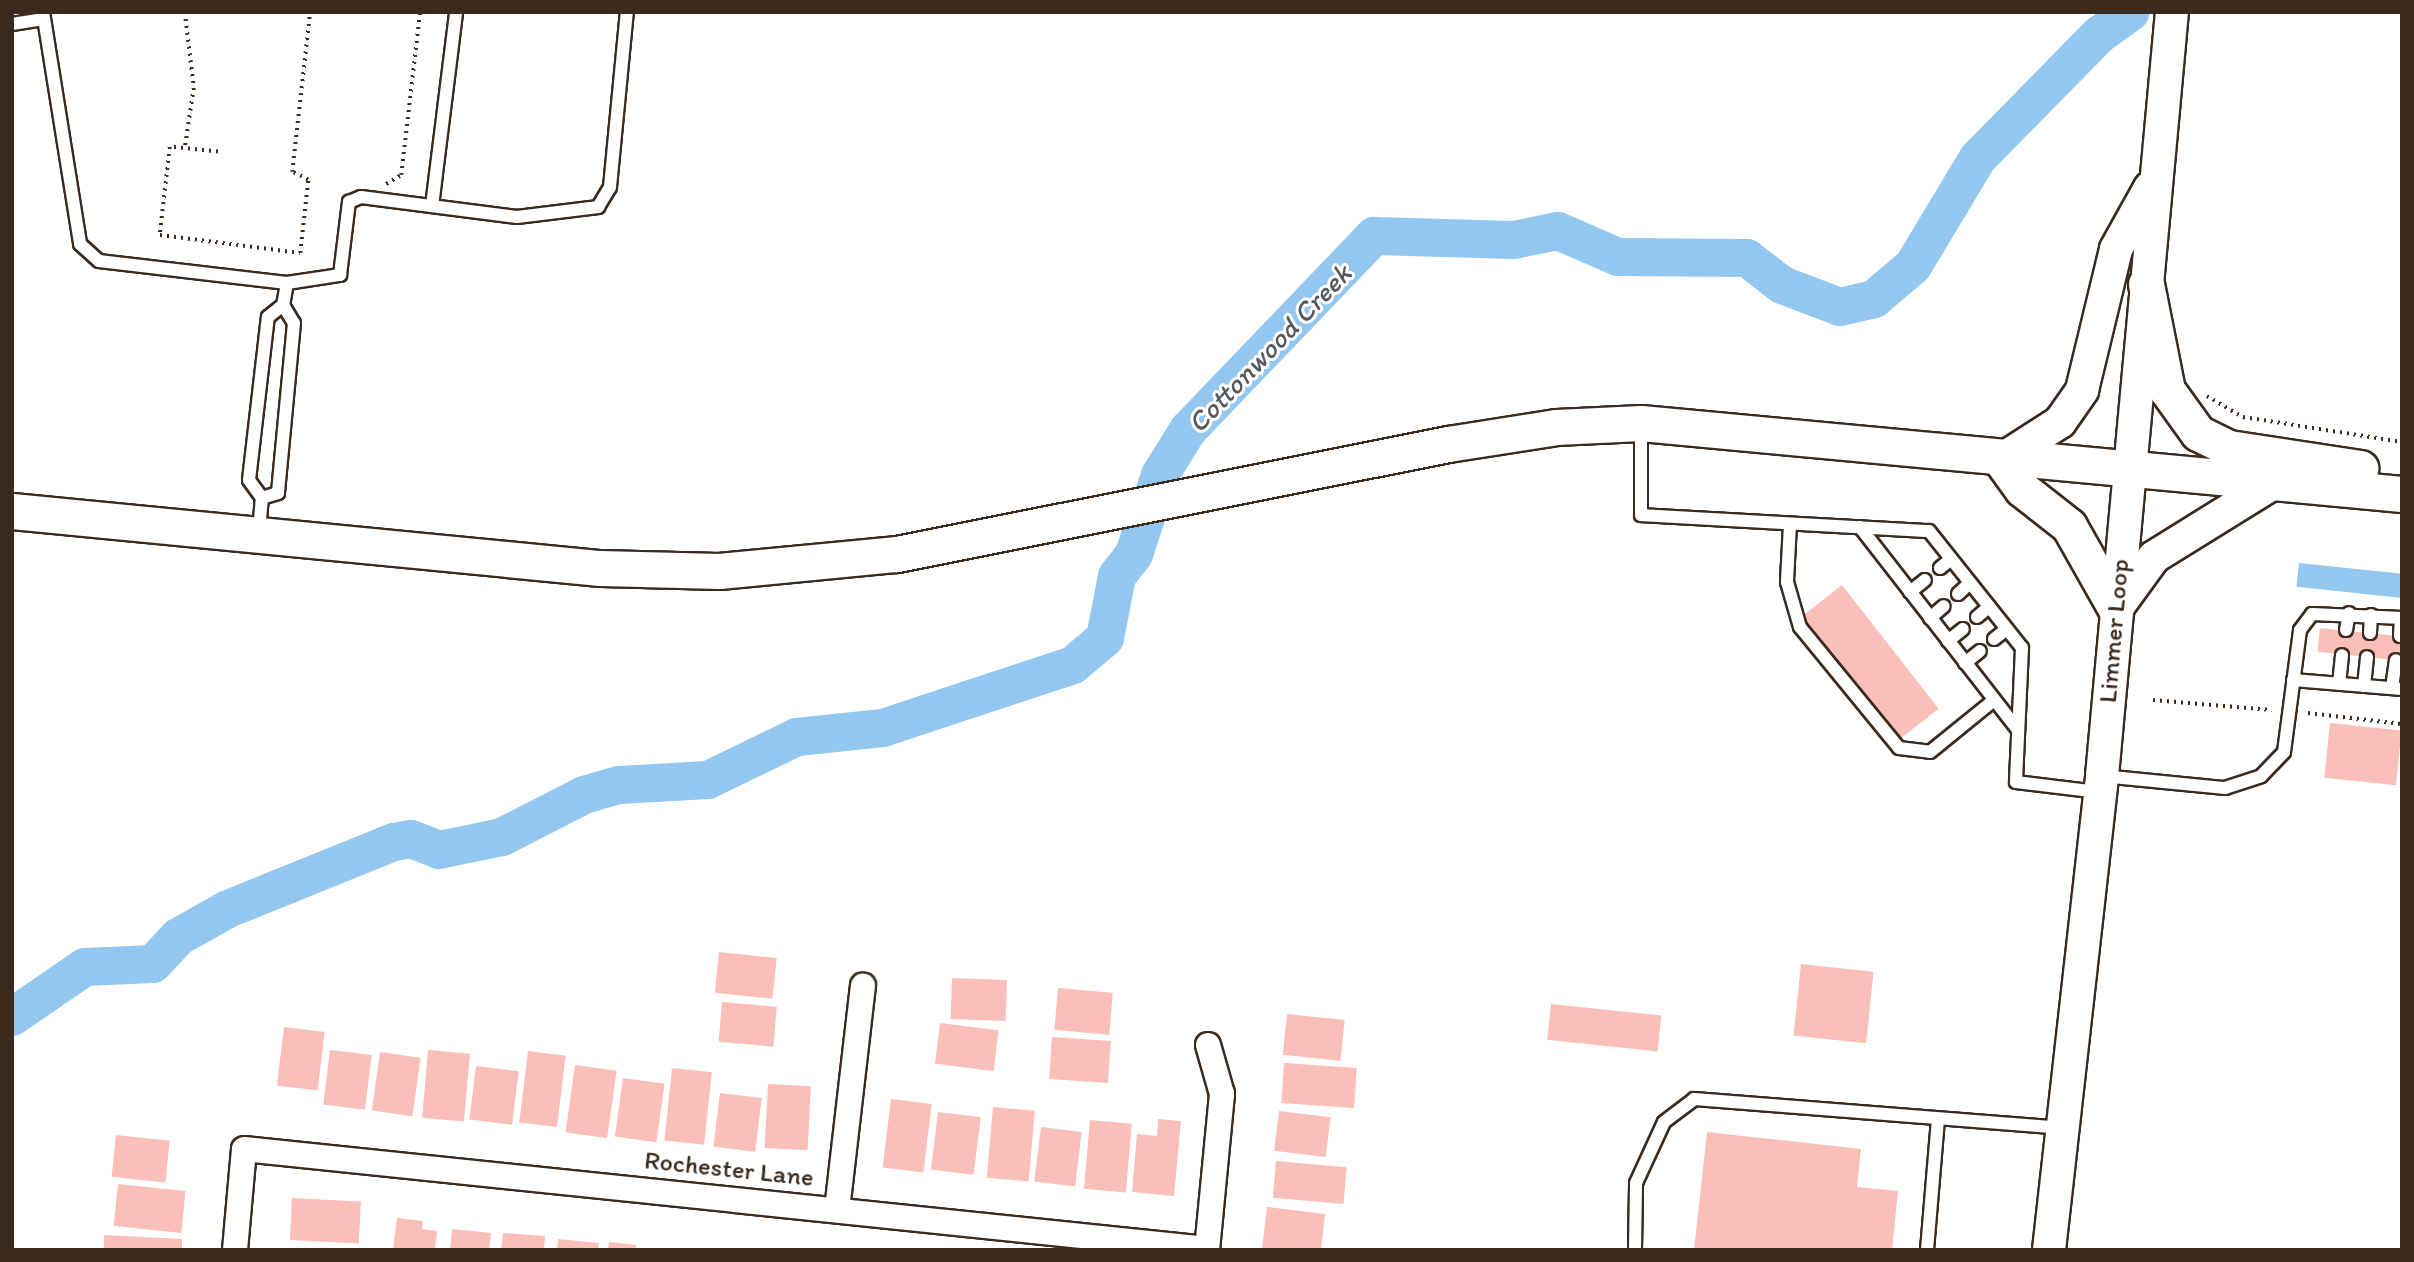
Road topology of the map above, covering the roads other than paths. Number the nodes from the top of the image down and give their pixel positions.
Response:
1 (456, 12) edge
2 (627, 12) edge
3 (2172, 12) edge
4 (43, 16) edge
5 (12, 24) edge
6 (2155, 177) junction
7 (432, 206) junction
8 (286, 283) junction
9 (2146, 284) junction
10 (283, 305) junction
11 (1641, 423) junction
12 (2001, 460) junction
13 (2128, 471) junction
14 (2402, 474) edge
15 (2275, 482) junction
16 (2402, 494) edge
17 (262, 498) junction
18 (12, 511) edge
19 (1790, 524) junction
20 (1860, 527) junction
21 (259, 535) junction
22 (1951, 559) junction
23 (1940, 568) dead end
24 (1924, 580) dead end
25 (1970, 583) junction
26 (1910, 592) junction
27 (1958, 594) dead end
28 (1944, 606) dead end
29 (1989, 607) junction
30 (2116, 610) junction
31 (2349, 613) junction
32 (2371, 615) junction
33 (1978, 617) dead end
34 (1930, 618) junction
35 (2402, 618) edge
36 (1963, 629) dead end
37 (2007, 629) junction
38 (2346, 631) dead end
39 (2370, 633) dead end
40 (2400, 636) dead end
41 (1994, 639) dead end
42 (1948, 641) junction
43 (1980, 651) dead end
44 (2342, 655) dead end
45 (2367, 657) dead end
46 (2396, 660) dead end
47 (1965, 663) junction
48 (2293, 680) junction
49 (2339, 684) junction
50 (2364, 686) junction
51 (2397, 689) edge
52 (1994, 700) junction
53 (2018, 730) junction
54 (2101, 784) junction
55 (863, 986) dead end
56 (1208, 1045) dead end
57 (1938, 1119) junction
58 (2061, 1128) junction
59 (838, 1210) junction
60 (1207, 1249) edge
61 (235, 1250) edge
62 (1635, 1250) edge
63 (1927, 1250) edge
64 (2049, 1250) edge

1 - 7 lane
2 - 7 lane
3 - 6 street, Limmer Loop
4 - 5 lane
4 - 8 lane
6 - 9 street, Limmer Loop
6 - 12 street
7 - 8 lane
8 - 10 lane
9 - 13 street, Limmer Loop
9 - 14 main road
10 - 17 lane
10 - 17 lane
11 - 12 main road
11 - 19 lane
11 - 21 main road
12 - 13 main road
12 - 30 main road
13 - 15 main road
13 - 30 street, Limmer Loop
15 - 16 main road
15 - 30 street
17 - 21 lane
18 - 21 main road
19 - 20 lane
19 - 52 lane
20 - 22 lane
20 - 26 lane
22 - 23 lane
22 - 25 lane
24 - 26 lane
25 - 27 lane
25 - 29 lane
26 - 34 lane
28 - 34 lane
29 - 33 lane
29 - 37 lane
30 - 54 street, Limmer Loop
31 - 32 lane
31 - 38 lane
31 - 48 lane
32 - 35 lane
32 - 39 lane
34 - 42 lane
35 - 40 lane
36 - 42 lane
37 - 41 lane
37 - 53 lane
42 - 47 lane
43 - 47 lane
44 - 49 lane
45 - 50 lane
46 - 51 lane
47 - 52 lane
48 - 49 lane
48 - 54 lane
49 - 50 lane
50 - 51 lane
52 - 53 lane
53 - 54 lane
54 - 58 street, Limmer Loop
55 - 59 street
56 - 60 street
57 - 58 lane
57 - 62 lane
57 - 63 lane
58 - 64 street, Limmer Loop
59 - 60 street, Rochester Lane
59 - 61 street, Rochester Lane

